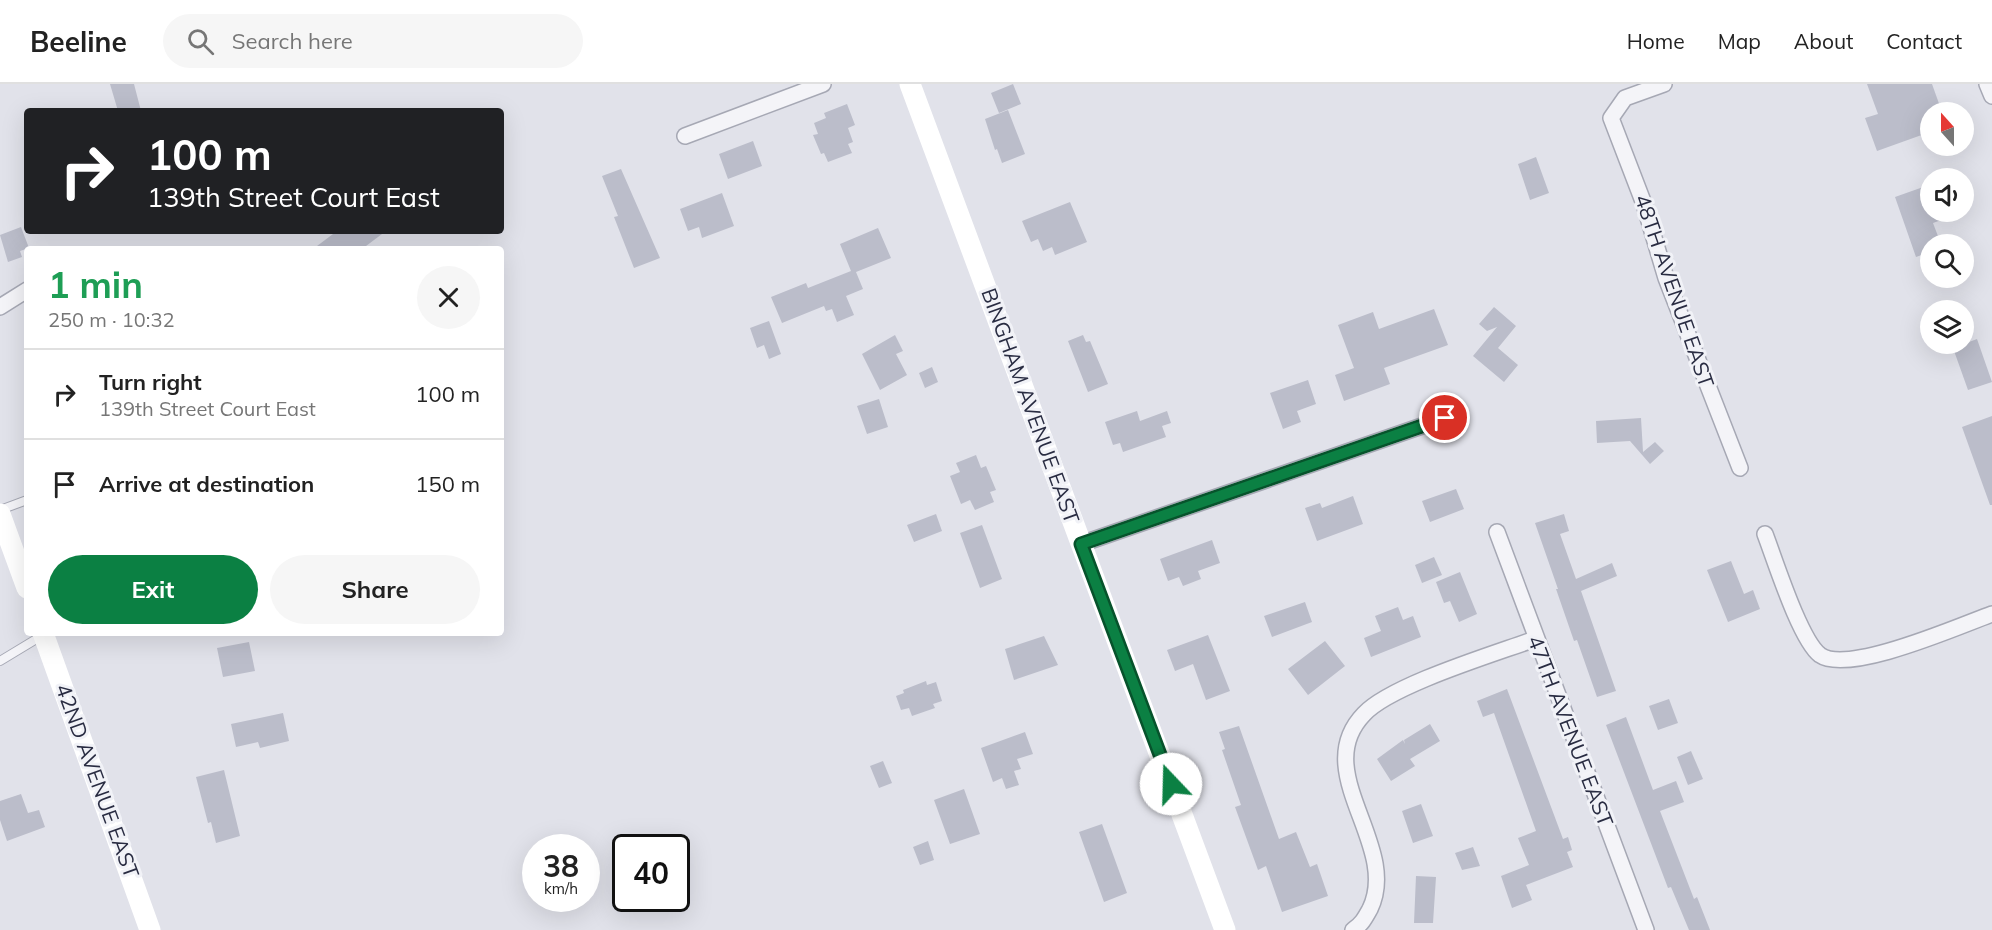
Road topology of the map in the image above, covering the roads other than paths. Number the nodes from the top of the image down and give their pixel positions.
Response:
1 (823, 84) edge
2 (910, 84) edge
3 (1664, 84) edge
4 (1987, 84) edge
5 (1992, 96) edge
6 (685, 136) dead end
7 (24, 292) edge
8 (0, 307) edge
9 (1445, 418) dead end
10 (1740, 468) dead end
11 (24, 501) edge
12 (0, 512) edge
13 (1497, 532) dead end
14 (1765, 534) dead end
15 (1081, 544) junction
16 (24, 580) edge
17 (1992, 614) edge
18 (41, 636) edge
19 (45, 636) edge
20 (1535, 639) junction
21 (0, 662) edge
22 (150, 930) edge
23 (1225, 930) edge
24 (1353, 930) edge
25 (1646, 930) edge

1 - 6 street
2 - 15 street, BINGHAM AVENUE EAST
3 - 10 street, 48TH AVENUE EAST
4 - 5 street
7 - 8 street
9 - 15 street
11 - 12 lane
12 - 16 street
13 - 20 street, 47TH AVENUE EAST
14 - 17 street
15 - 23 street, BINGHAM AVENUE EAST
18 - 21 lane
19 - 22 street, 42ND AVENUE EAST
20 - 24 street
20 - 25 street, 47TH AVENUE EAST

